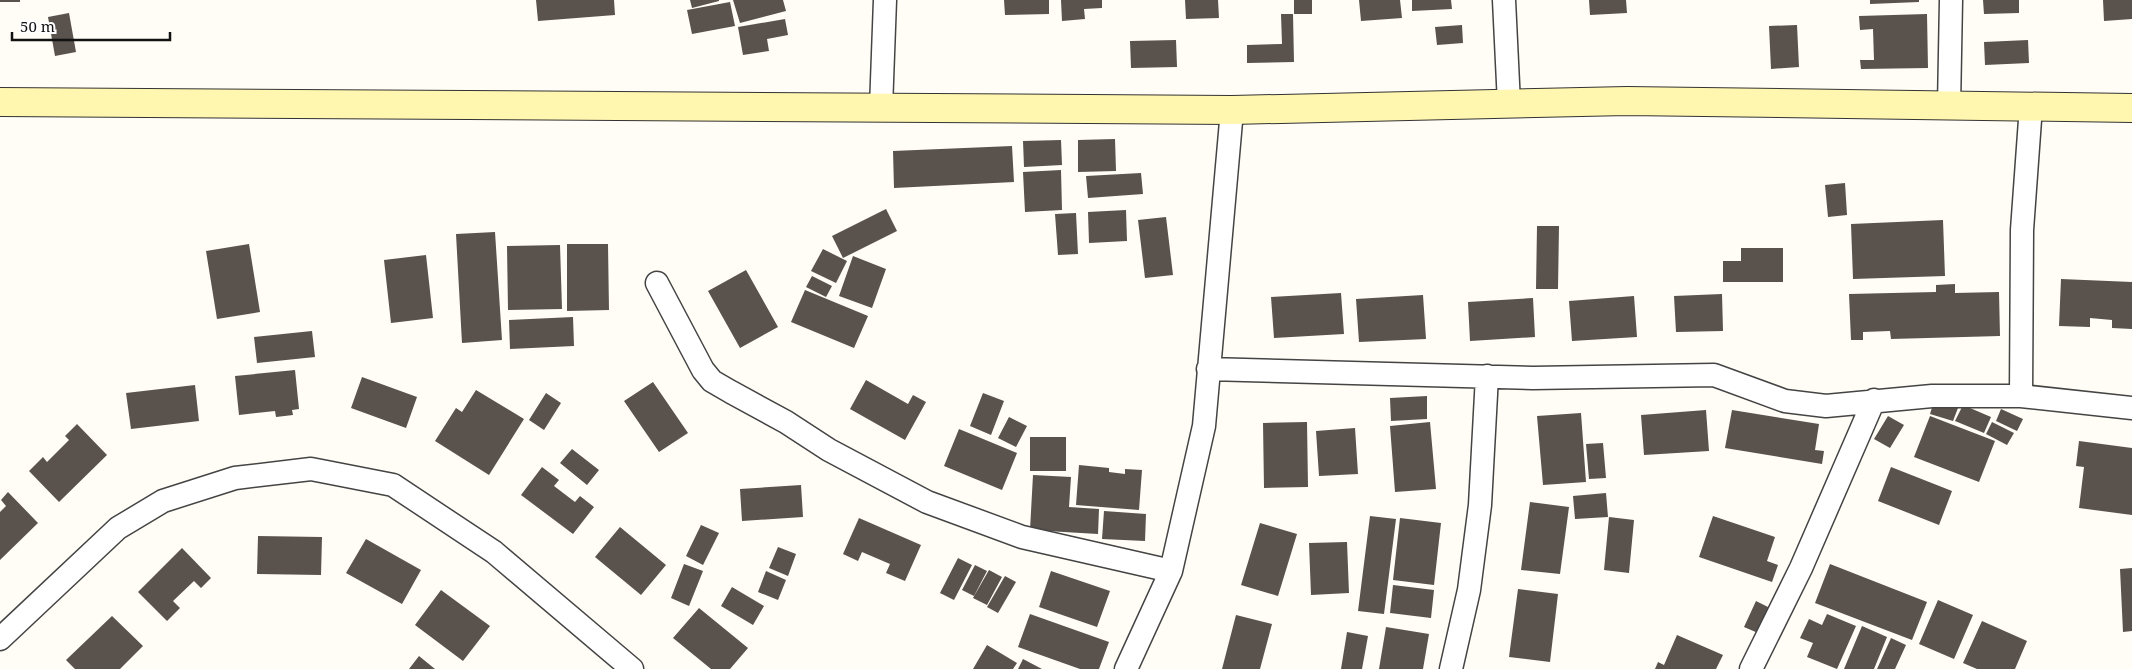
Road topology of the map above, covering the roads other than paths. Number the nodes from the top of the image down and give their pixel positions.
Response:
1 (885, 0) edge
2 (1504, 0) edge
3 (1951, 0) edge
4 (0, 102) edge
5 (1509, 104) junction
6 (1949, 106) junction
7 (2031, 106) junction
8 (881, 108) junction
9 (2132, 108) edge
10 (1232, 110) junction
11 (658, 282) dead end
12 (1208, 369) junction
13 (1487, 376) junction
14 (2021, 396) junction
15 (1874, 400) junction
16 (2132, 408) edge
17 (1171, 571) junction
18 (0, 639) edge
19 (626, 667) edge
20 (1126, 669) edge
21 (1451, 669) edge
22 (1751, 669) edge

1 - 8 street
2 - 5 street
3 - 6 street
4 - 8 main road
5 - 6 main road
5 - 10 main road
6 - 7 main road
7 - 9 main road
7 - 14 street
8 - 10 main road
10 - 12 street
11 - 17 street
12 - 13 street
12 - 17 street
13 - 15 street
13 - 21 street
14 - 15 street
14 - 16 street
15 - 22 street
17 - 20 street
18 - 19 street

